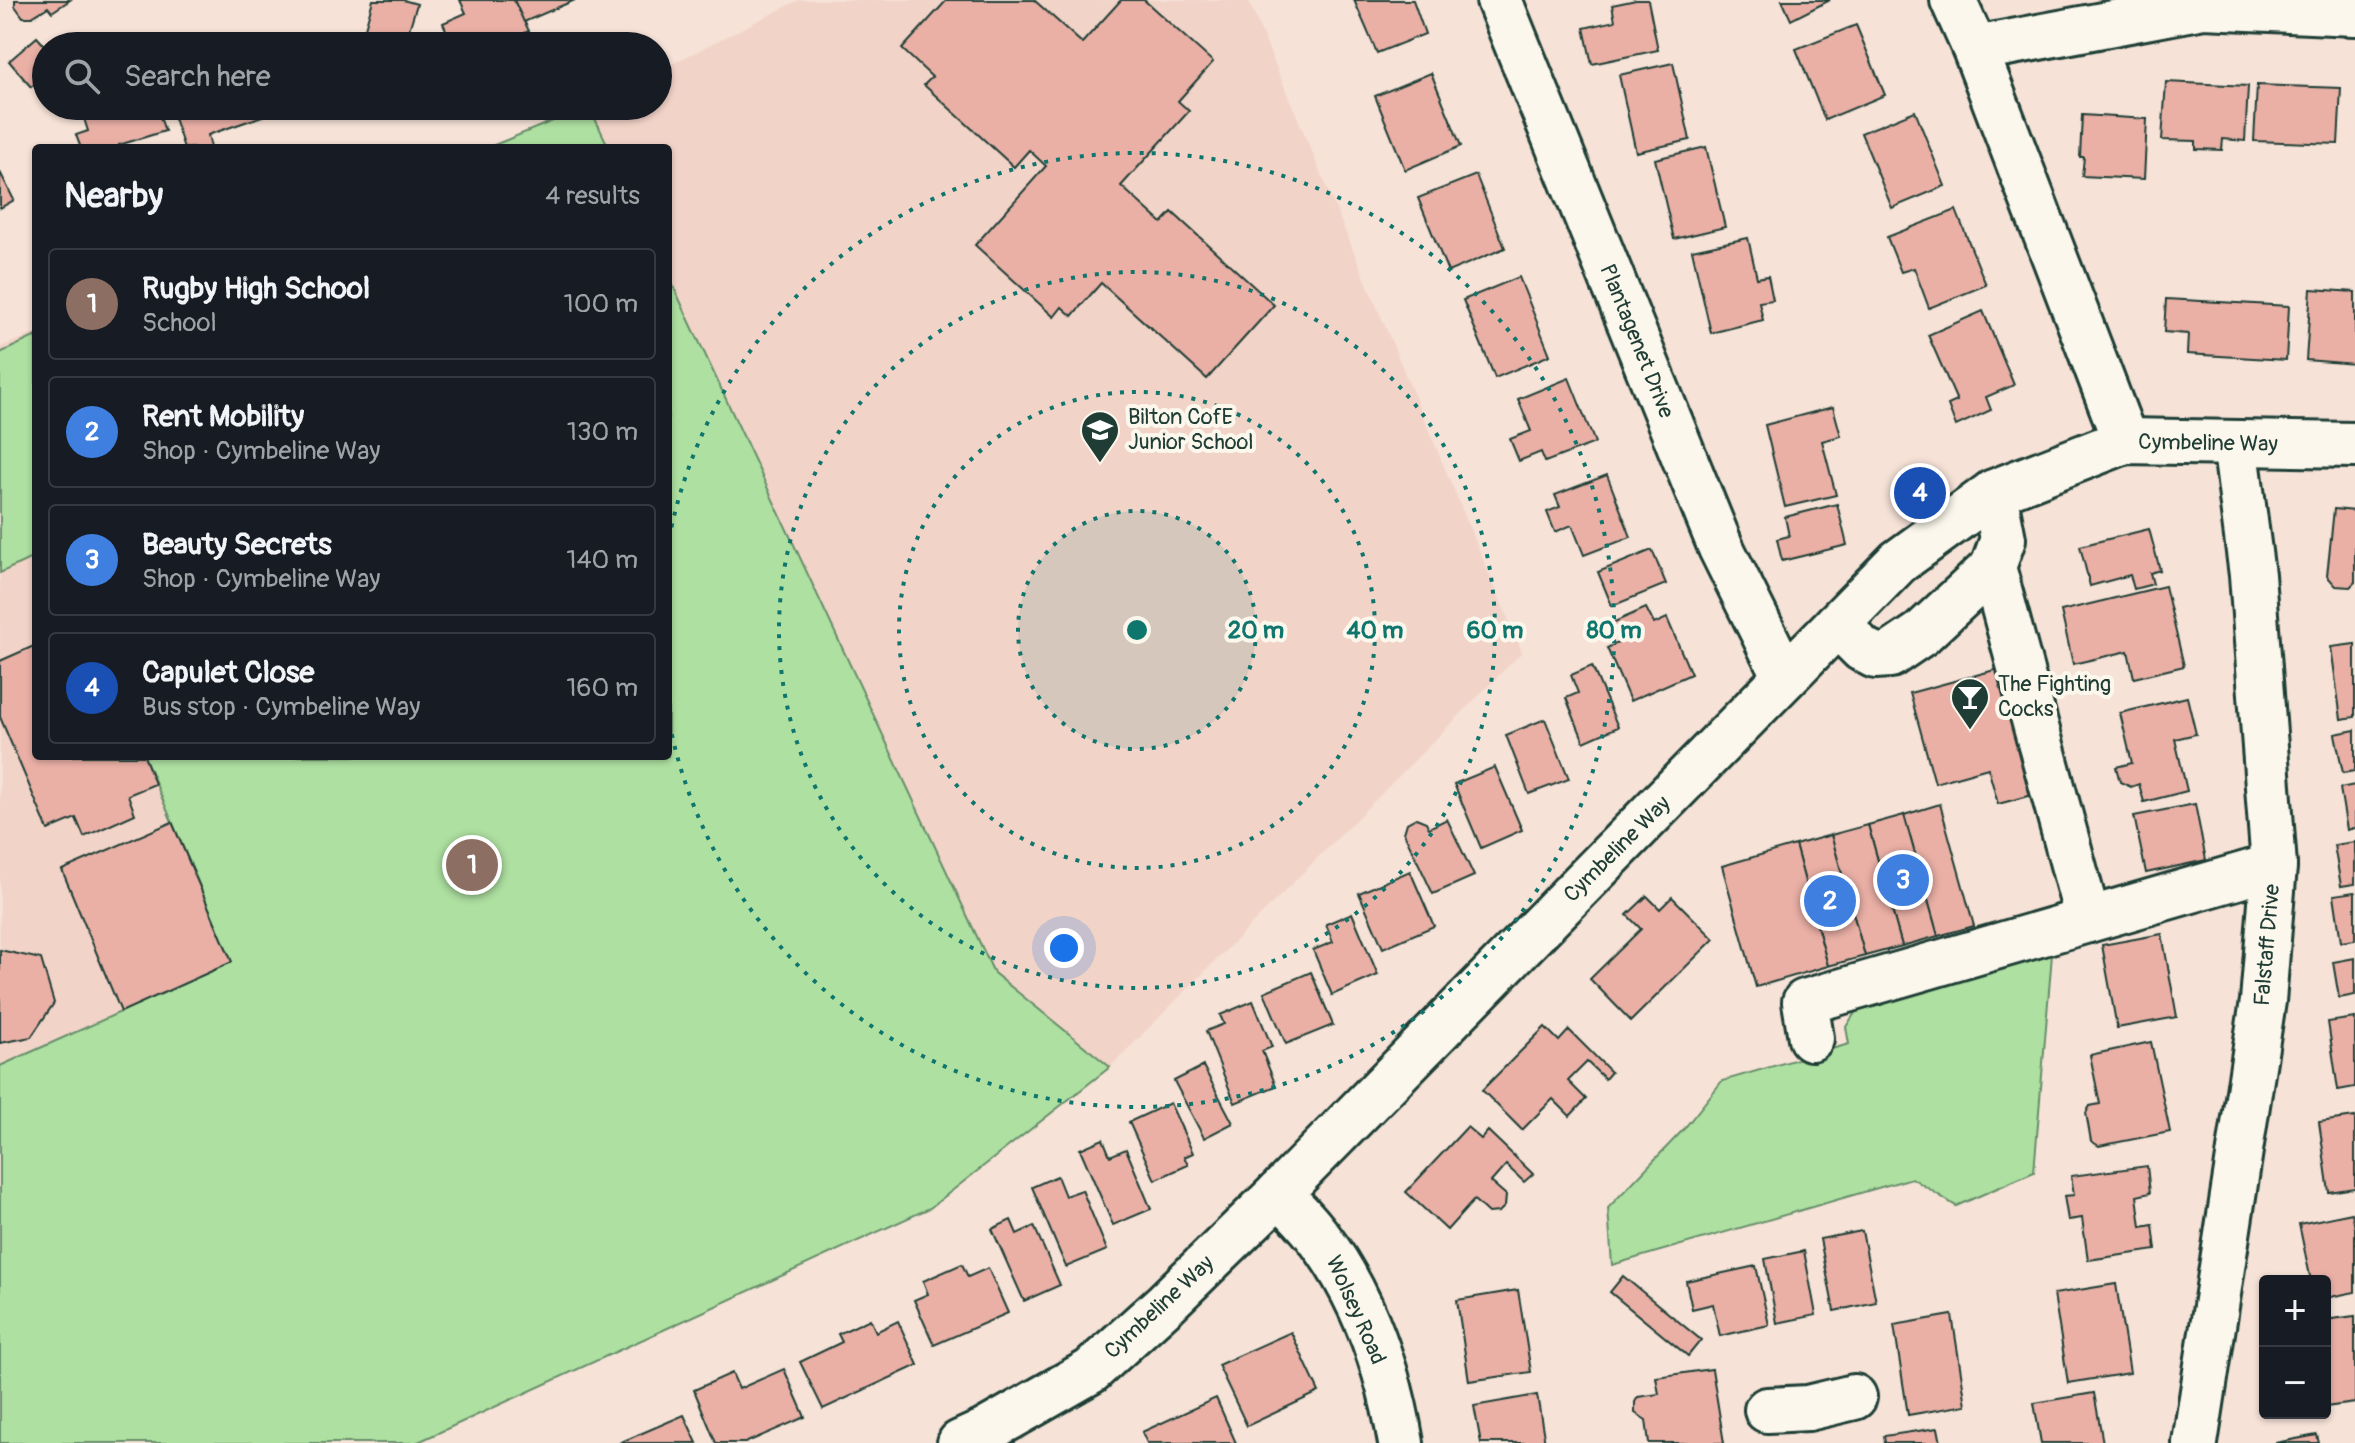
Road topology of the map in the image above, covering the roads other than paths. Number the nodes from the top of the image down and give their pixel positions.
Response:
1 (1499, 0) edge
2 (1953, 0) edge
3 (2355, 13) edge
4 (1975, 49) junction
5 (2125, 441) junction
6 (2235, 443) junction
7 (2355, 445) edge
8 (1994, 492) junction
9 (1993, 567) junction
10 (1837, 624) junction
11 (1785, 677) junction
12 (2274, 866) junction
13 (2088, 920) junction
14 (1811, 1038) dead end
15 (1278, 1194) junction
16 (1854, 1397) dead end
17 (1796, 1420) edge
18 (960, 1443) edge
19 (1401, 1443) edge
20 (2195, 1443) edge

1 - 11 street, Plantagenet Drive
2 - 4 street
3 - 4 street
4 - 5 street
5 - 6 street, Cymbeline Way
5 - 8 street, Cymbeline Way
6 - 7 street, Cymbeline Way
6 - 12 street, Falstaff Drive
8 - 9 street
8 - 10 street, Cymbeline Way
9 - 10 street
9 - 13 street
10 - 11 street, Cymbeline Way
11 - 15 street, Cymbeline Way
12 - 13 street
12 - 20 street, Falstaff Drive
13 - 14 street
15 - 18 street, Cymbeline Way
15 - 19 street, Wolsey Road
16 - 17 street

